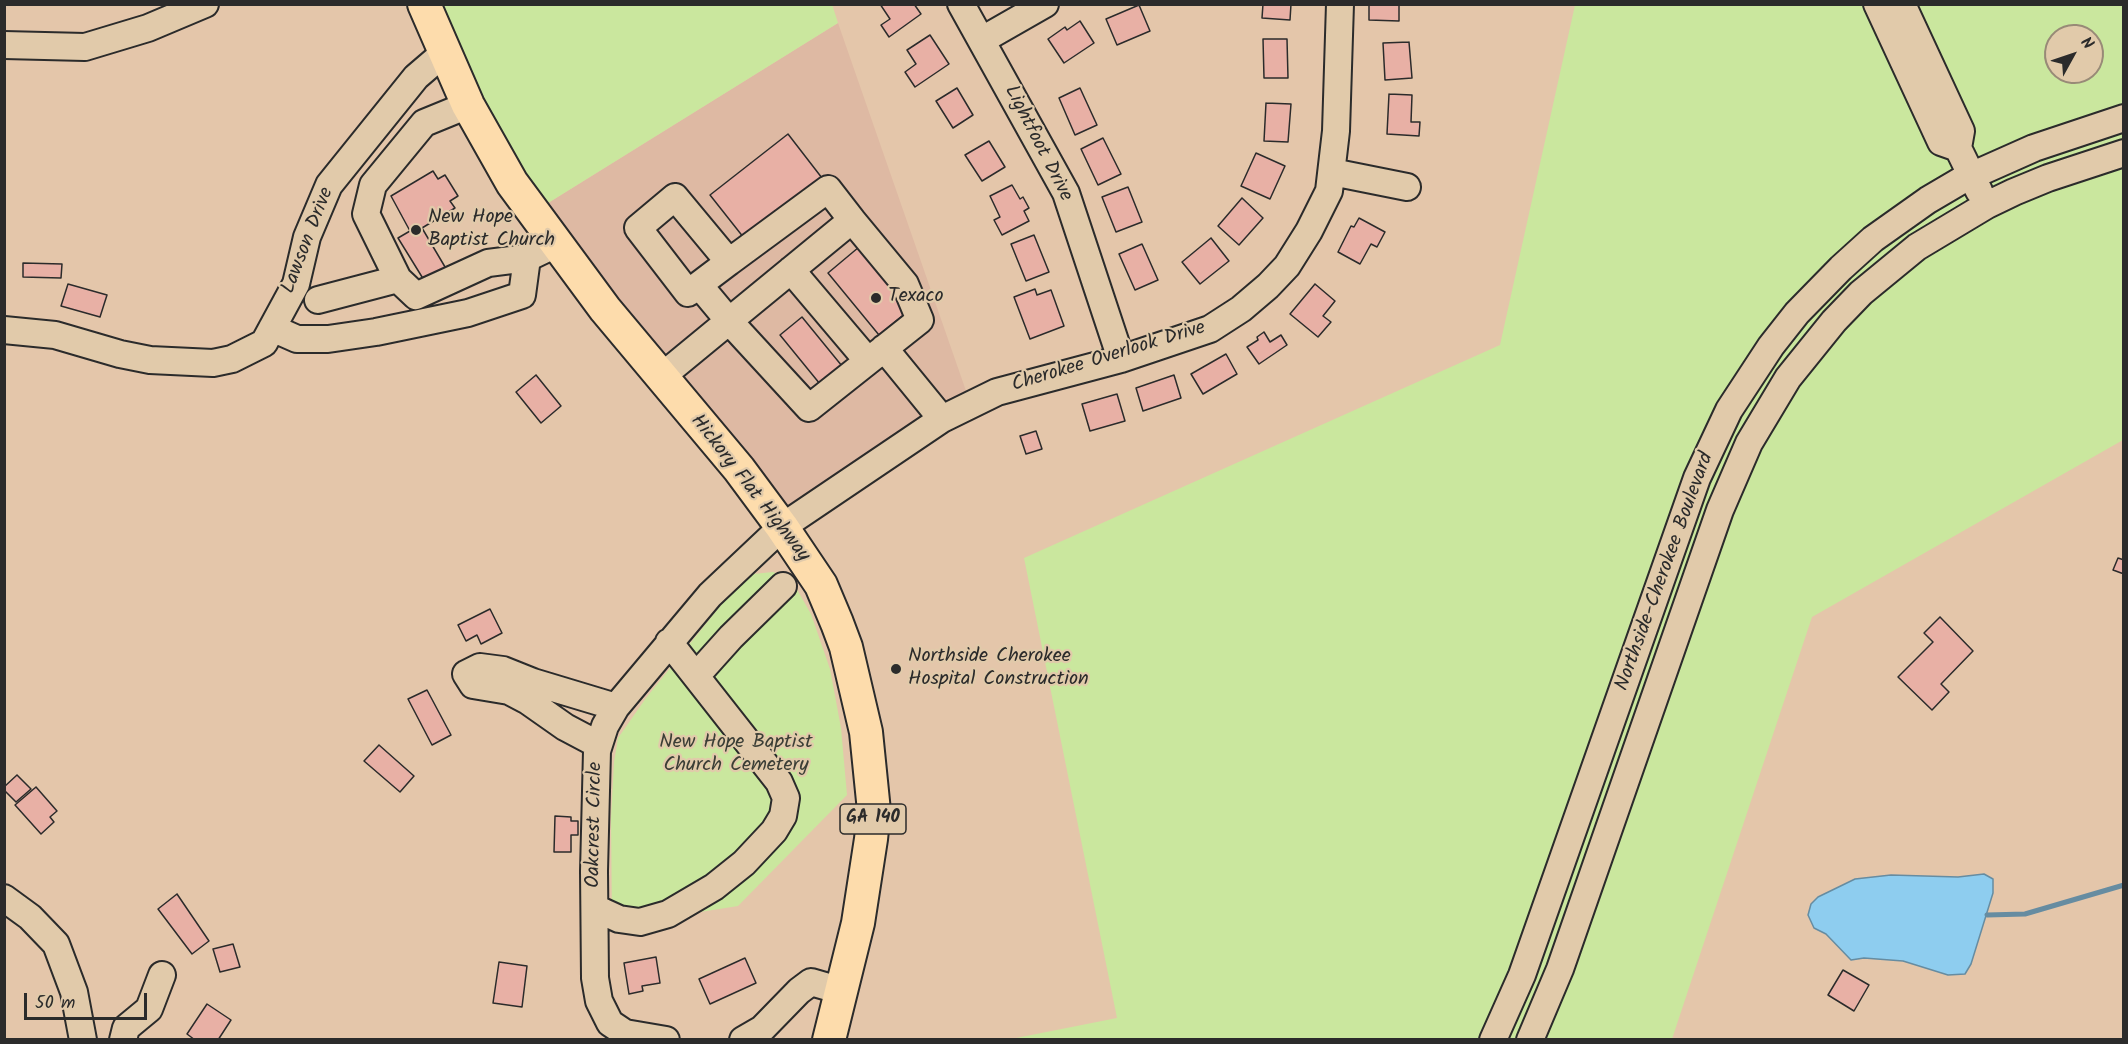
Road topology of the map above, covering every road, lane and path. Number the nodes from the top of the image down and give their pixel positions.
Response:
1 (205, 4) edge
2 (424, 4) edge
3 (961, 4) edge
4 (1045, 4) edge
5 (1340, 4) edge
6 (1877, 4) edge
7 (1902, 4) edge
8 (982, 40) junction
9 (4, 45) edge
10 (444, 53) junction
11 (468, 105) junction
12 (2124, 118) edge
13 (1958, 148) junction
14 (2124, 153) edge
15 (1332, 172) junction
16 (1971, 176) junction
17 (1407, 187) dead end
18 (1987, 205) junction
19 (852, 220) junction
20 (556, 244) junction
21 (526, 258) junction
22 (729, 262) junction
23 (791, 270) junction
24 (398, 279) junction
25 (699, 285) junction
26 (318, 300) dead end
27 (729, 321) junction
28 (272, 328) junction
29 (4, 330) edge
30 (876, 355) junction
31 (1121, 359) junction
32 (661, 377) junction
33 (942, 419) junction
34 (782, 527) junction
35 (783, 586) dead end
36 (669, 642) junction
37 (696, 676) junction
38 (616, 707) junction
39 (599, 745) junction
40 (4, 898) edge
41 (594, 908) junction
42 (162, 975) dead end
43 (842, 991) junction
44 (83, 1040) edge
45 (123, 1040) edge
46 (666, 1040) edge
47 (743, 1040) edge
48 (829, 1040) edge
49 (1493, 1040) edge
50 (1530, 1040) edge

1 - 9 street
2 - 10 main road, Hickory Flat Highway / GA 140
3 - 8 street, Lightfoot Drive
4 - 8 street
5 - 15 street, Cherokee Overlook Drive
6 - 13 street
7 - 13 street
8 - 31 street, Lightfoot Drive
10 - 11 main road, Hickory Flat Highway / GA 140
10 - 28 street, Lawson Drive
11 - 20 main road, Hickory Flat Highway / GA 140
11 - 24 street
12 - 16 street, Northside-Cherokee Boulevard
13 - 16 street
14 - 18 street, Northside-Cherokee Boulevard
15 - 17 street
15 - 31 street, Cherokee Overlook Drive
16 - 18 street
16 - 49 street, Northside-Cherokee Boulevard
18 - 50 street, Northside-Cherokee Boulevard
19 - 22 street
19 - 23 street
19 - 30 street
20 - 21 street
20 - 32 main road, Hickory Flat Highway / GA 140
21 - 24 street
21 - 28 street
22 - 25 street
22 - 25 street
23 - 27 street
23 - 30 street
24 - 26 street
25 - 27 street
27 - 30 street
27 - 32 street
28 - 29 street, Lawson Drive
30 - 33 street
31 - 33 street, Cherokee Overlook Drive
32 - 34 main road, Hickory Flat Highway / GA 140
33 - 34 street, Cherokee Overlook Drive
34 - 36 street, Oakcrest Circle
34 - 43 main road, Hickory Flat Highway / GA 140
35 - 37 street
36 - 37 street
36 - 38 street, Oakcrest Circle
37 - 41 street
38 - 39 street, Oakcrest Circle
38 - 39 street
39 - 41 street, Oakcrest Circle
40 - 44 street
41 - 46 street, Oakcrest Circle
42 - 45 street
43 - 47 street
43 - 48 main road, Hickory Flat Highway / GA 140

